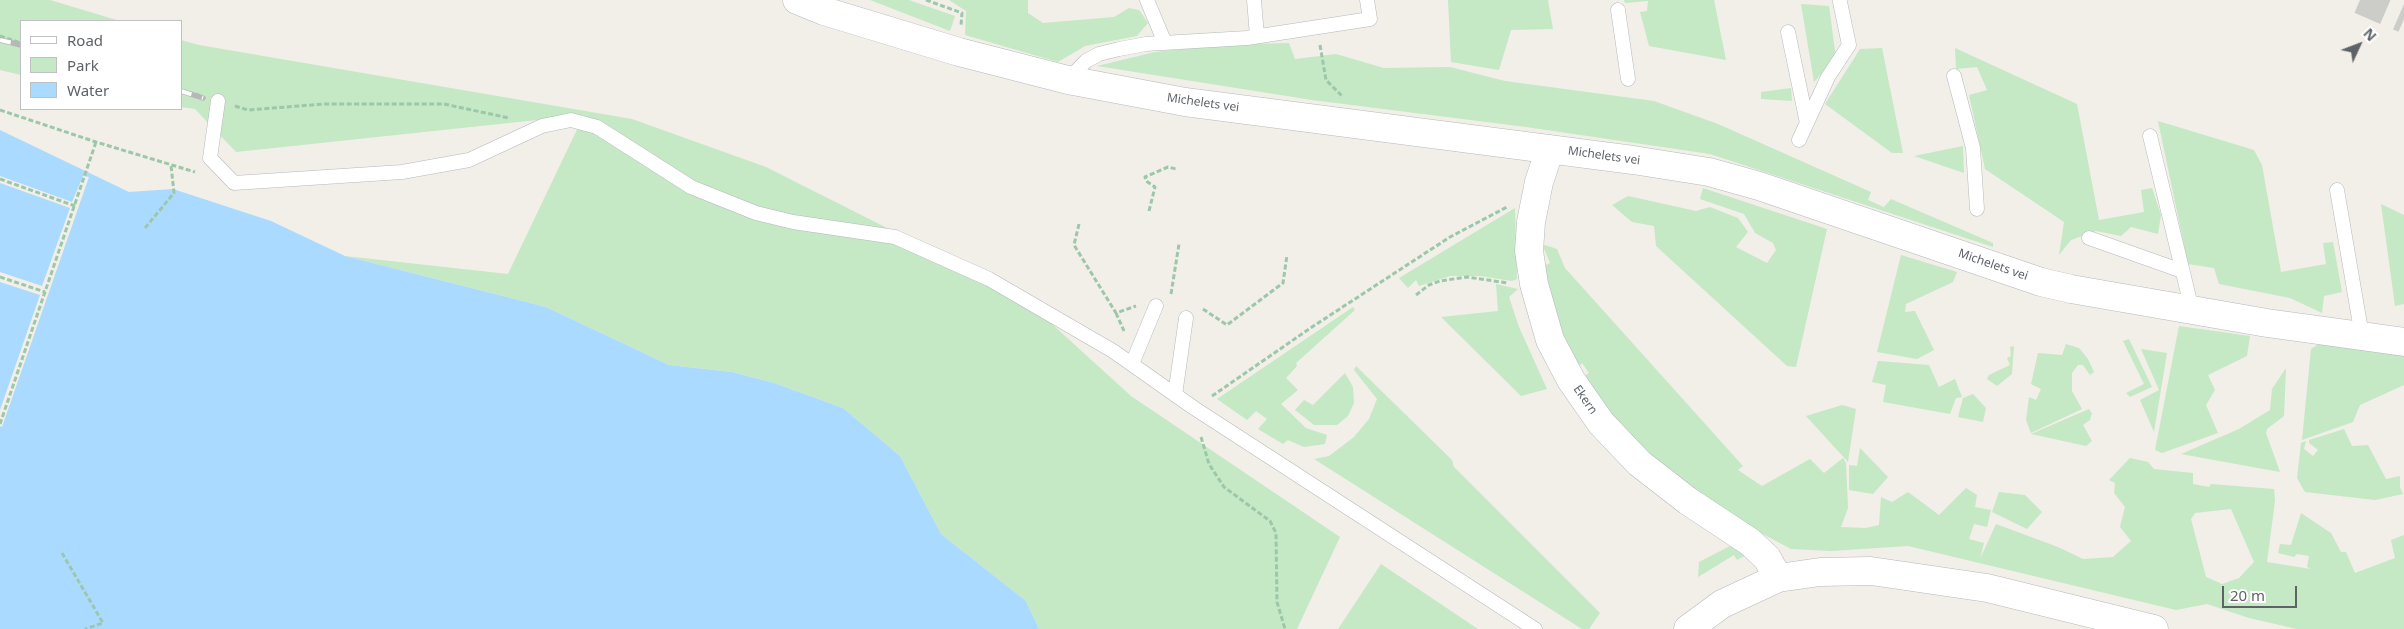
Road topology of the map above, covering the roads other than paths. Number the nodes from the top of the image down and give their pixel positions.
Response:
1 (797, 0) edge
2 (1147, 0) edge
3 (1254, 0) edge
4 (1367, 0) edge
5 (1840, 2) dead end
6 (1618, 10) dead end
7 (1788, 32) dead end
8 (1257, 36) junction
9 (1165, 43) junction
10 (1954, 76) dead end
11 (1628, 79) dead end
12 (1068, 80) junction
13 (218, 101) road end
14 (1807, 123) junction
15 (2150, 136) dead end
16 (1799, 140) dead end
17 (1550, 149) junction
18 (2337, 190) dead end
19 (1977, 209) dead end
20 (2089, 238) dead end
21 (2182, 271) junction
22 (1160, 302) road end
23 (2192, 310) junction
24 (1186, 318) dead end
25 (2362, 336) junction
26 (2404, 342) edge
27 (1132, 364) junction
28 (1175, 395) junction
29 (1778, 578) junction
30 (1535, 629) edge
31 (1688, 629) edge
32 (2154, 629) edge

1 - 12 street, Michelets vei
2 - 9 lane
3 - 8 lane
4 - 8 lane
5 - 14 lane
6 - 11 lane
7 - 14 lane
8 - 9 lane
9 - 12 lane
10 - 19 lane
12 - 17 street, Michelets vei
13 - 27 lane
14 - 16 lane
15 - 21 lane
17 - 23 street, Michelets vei
17 - 29 street, Ekern
18 - 25 lane
20 - 21 lane
21 - 23 lane
22 - 27 lane
23 - 25 street, Michelets vei
24 - 28 lane
25 - 26 street, Michelets vei
27 - 28 lane
28 - 30 lane
29 - 31 street
29 - 32 street

